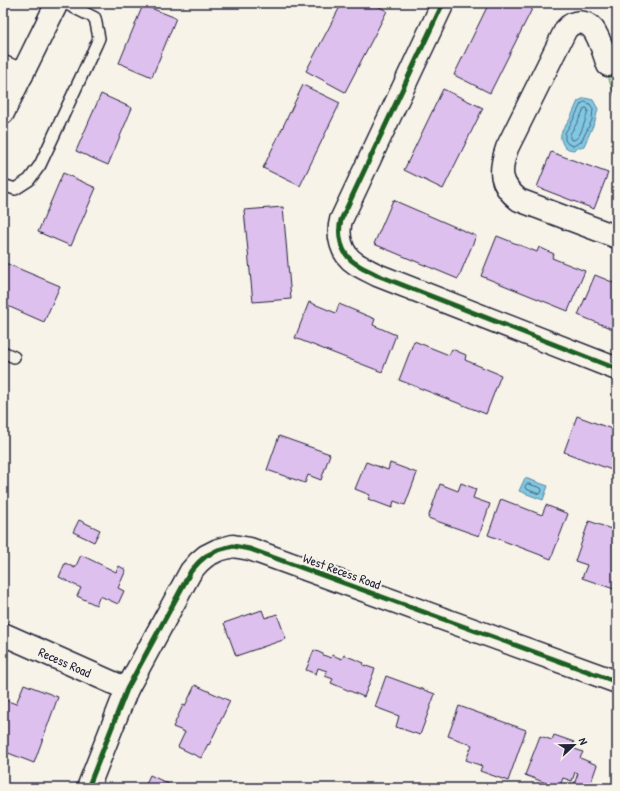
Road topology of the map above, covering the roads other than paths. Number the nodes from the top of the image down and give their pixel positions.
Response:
1 (57, 3) edge
2 (65, 3) edge
3 (443, 3) edge
4 (608, 65) dead end
5 (13, 71) edge
6 (3, 113) edge
7 (3, 185) edge
8 (617, 237) edge
9 (3, 352) edge
10 (14, 356) dead end
11 (617, 369) edge
12 (3, 634) edge
13 (617, 682) edge
14 (127, 689) junction
15 (88, 788) edge

1 - 5 street
2 - 7 lane
3 - 11 street
4 - 8 street
5 - 6 street
9 - 10 lane
12 - 14 street, Recess Road
13 - 14 street, West Recess Road
14 - 15 street, West Recess Road

